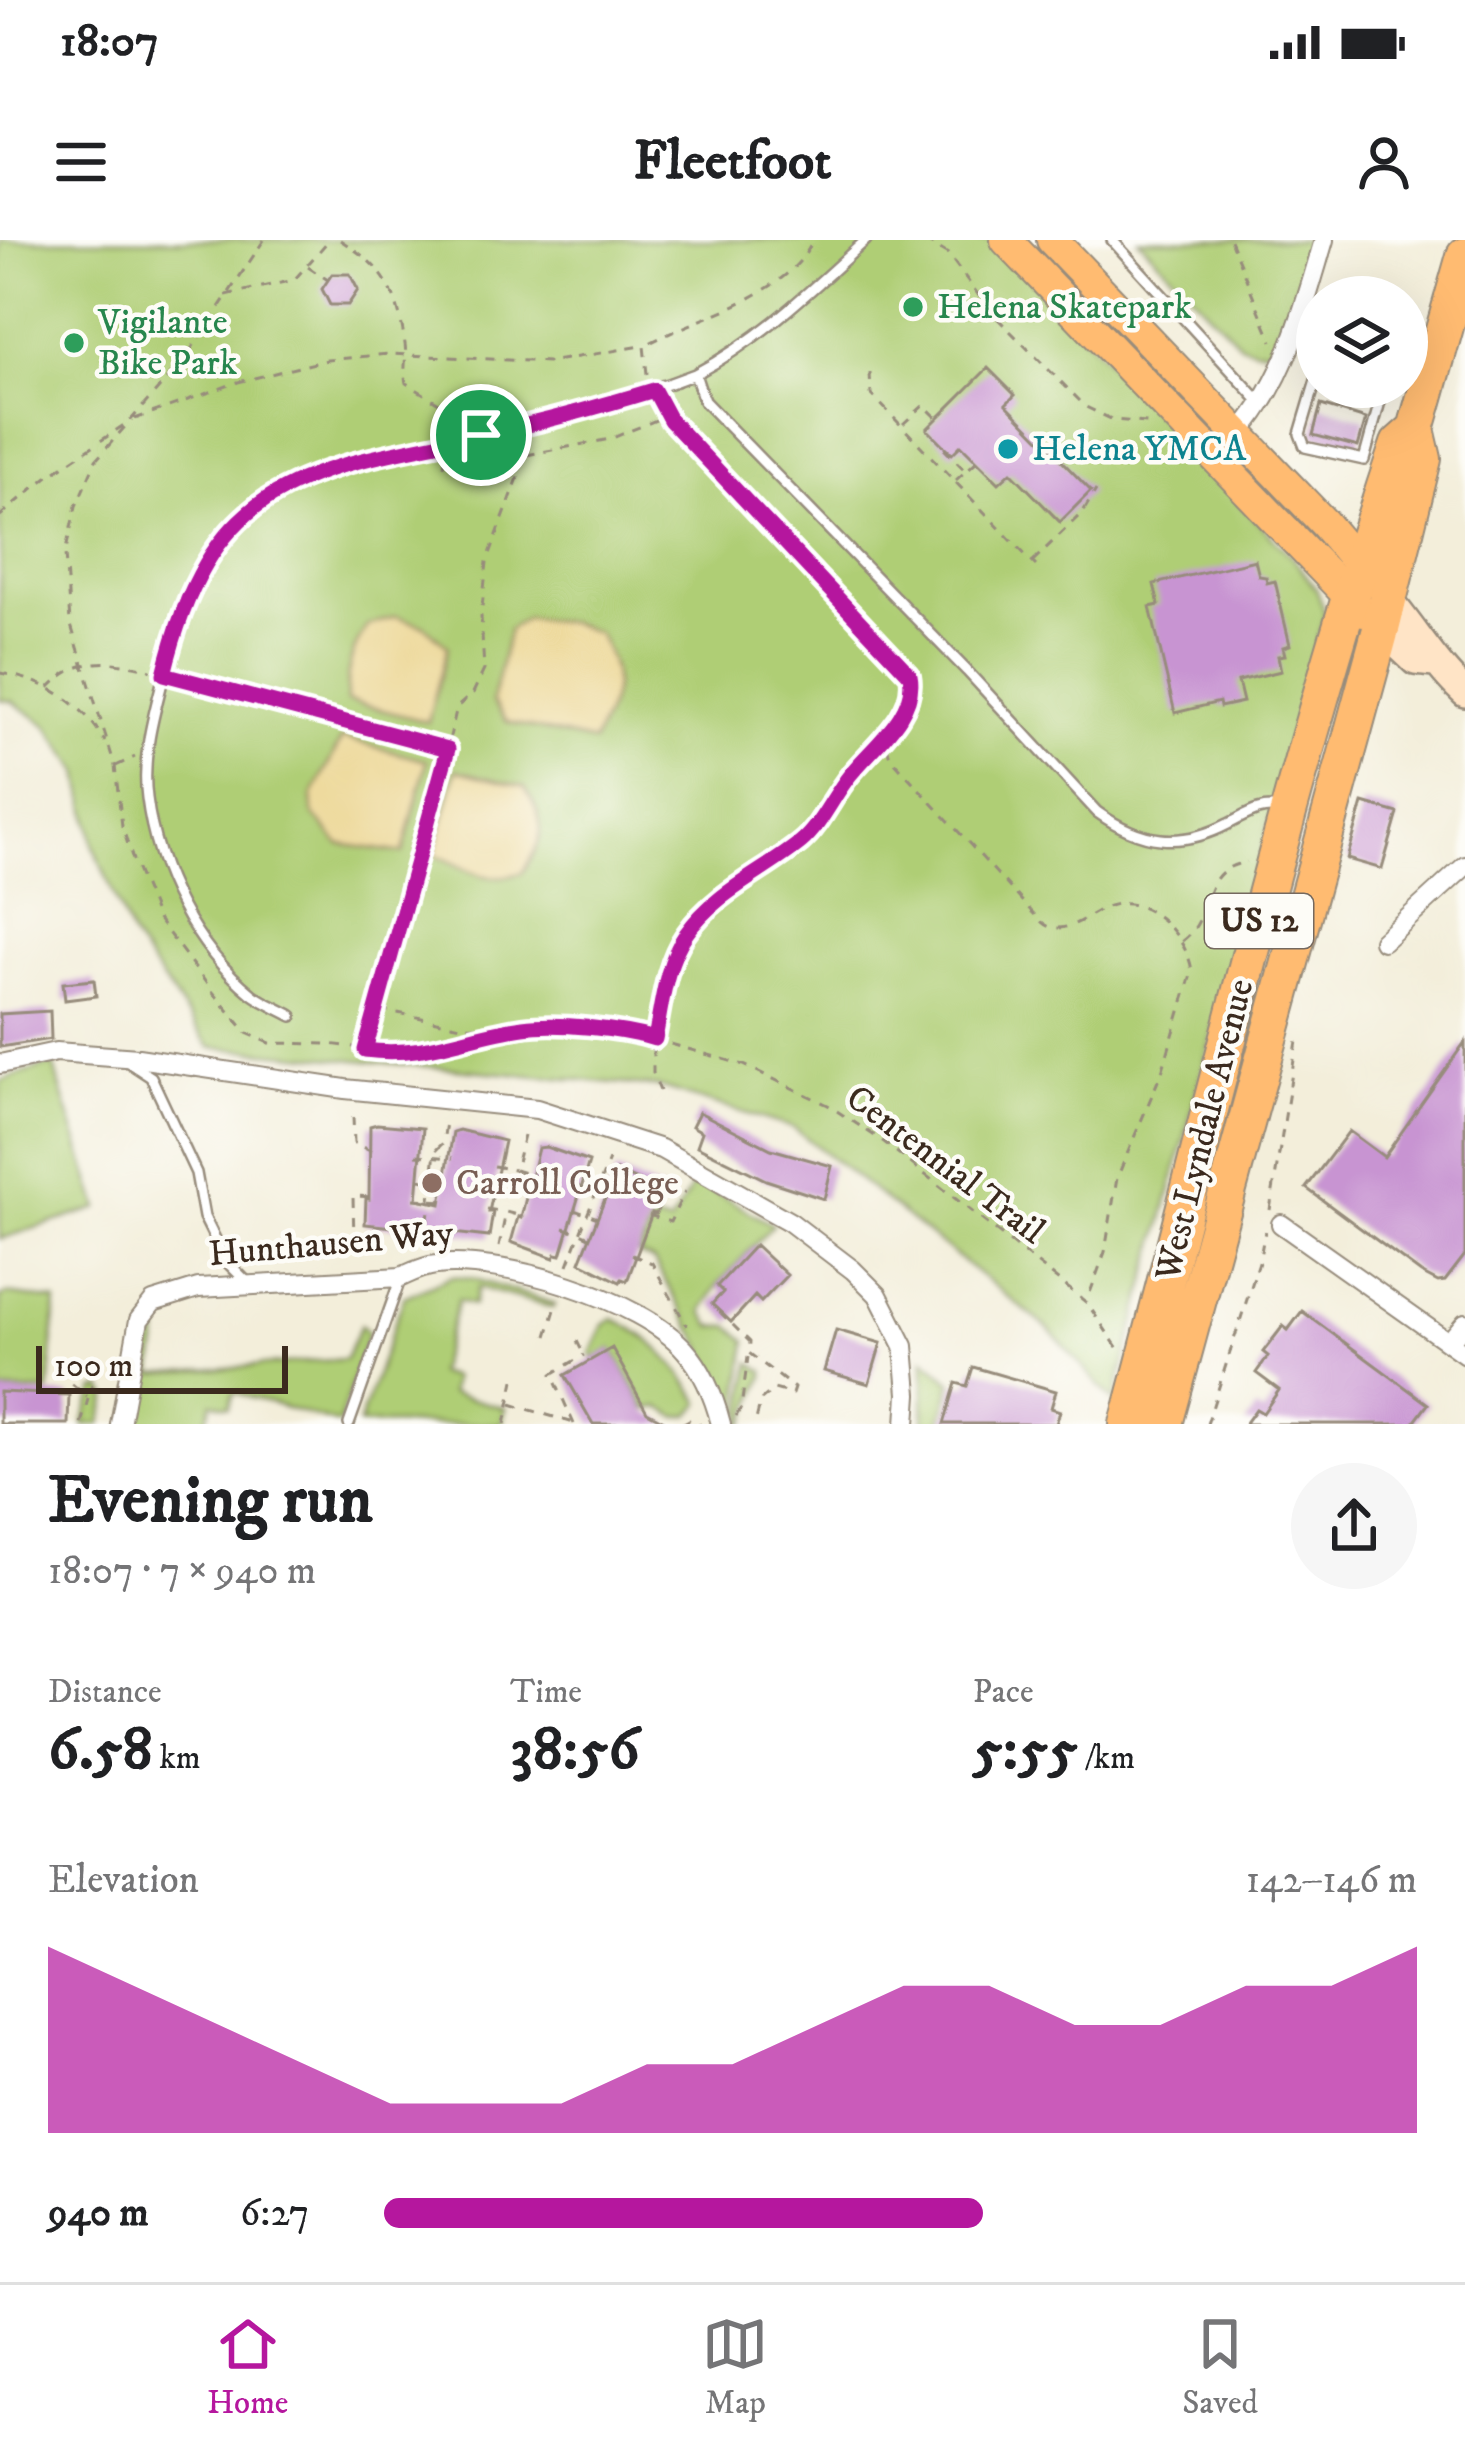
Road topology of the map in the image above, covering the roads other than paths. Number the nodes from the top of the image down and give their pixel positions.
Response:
1 (866, 240) edge
2 (1006, 240) edge
3 (1052, 240) edge
4 (1112, 240) edge
5 (1324, 240) edge
6 (1465, 256) edge
7 (1317, 276) edge
8 (1460, 321) edge
9 (1296, 337) edge
10 (1428, 358) edge
11 (695, 374) junction
12 (1261, 403) junction
13 (1308, 408) edge
14 (1378, 408) edge
15 (1417, 408) edge
16 (1416, 428) junction
17 (1239, 434) junction
18 (1215, 458) junction
19 (1354, 580) junction
20 (1385, 614) junction
21 (1465, 693) edge
22 (1288, 812) junction
23 (1465, 866) edge
24 (1382, 941) dead end
25 (292, 1016) dead end
26 (118, 1056) junction
27 (0, 1064) edge
28 (1281, 1224) dead end
29 (401, 1277) junction
30 (249, 1284) junction
31 (1465, 1323) edge
32 (1457, 1348) edge
33 (728, 1420) edge
34 (120, 1424) edge
35 (350, 1424) edge
36 (906, 1424) edge
37 (1128, 1424) edge
38 (1164, 1424) edge

1 - 11 lane
2 - 18 main road
3 - 17 main road
4 - 12 lane
5 - 7 street
6 - 8 highway, West Lyndale Avenue / US 12
8 - 10 highway, West Lyndale Avenue / US 12
9 - 12 street
11 - 22 lane
11 - 25 lane
12 - 17 street
13 - 14 lane
15 - 16 highway, West Lyndale Avenue / US 12
16 - 19 highway, West Lyndale Avenue / US 12
16 - 20 highway, West Lyndale Avenue / US 12
17 - 18 street
17 - 19 main road
18 - 19 main road
19 - 20 main road
19 - 22 highway, West Lyndale Avenue / US 12
20 - 21 main road
20 - 38 highway, West Lyndale Avenue / US 12
22 - 37 highway, West Lyndale Avenue / US 12
23 - 24 street
26 - 27 street
26 - 30 lane
26 - 36 street
28 - 32 street
29 - 30 street, Hunthausen Way
29 - 33 street, Hunthausen Way
29 - 35 lane
30 - 34 street, Hunthausen Way
31 - 32 street

